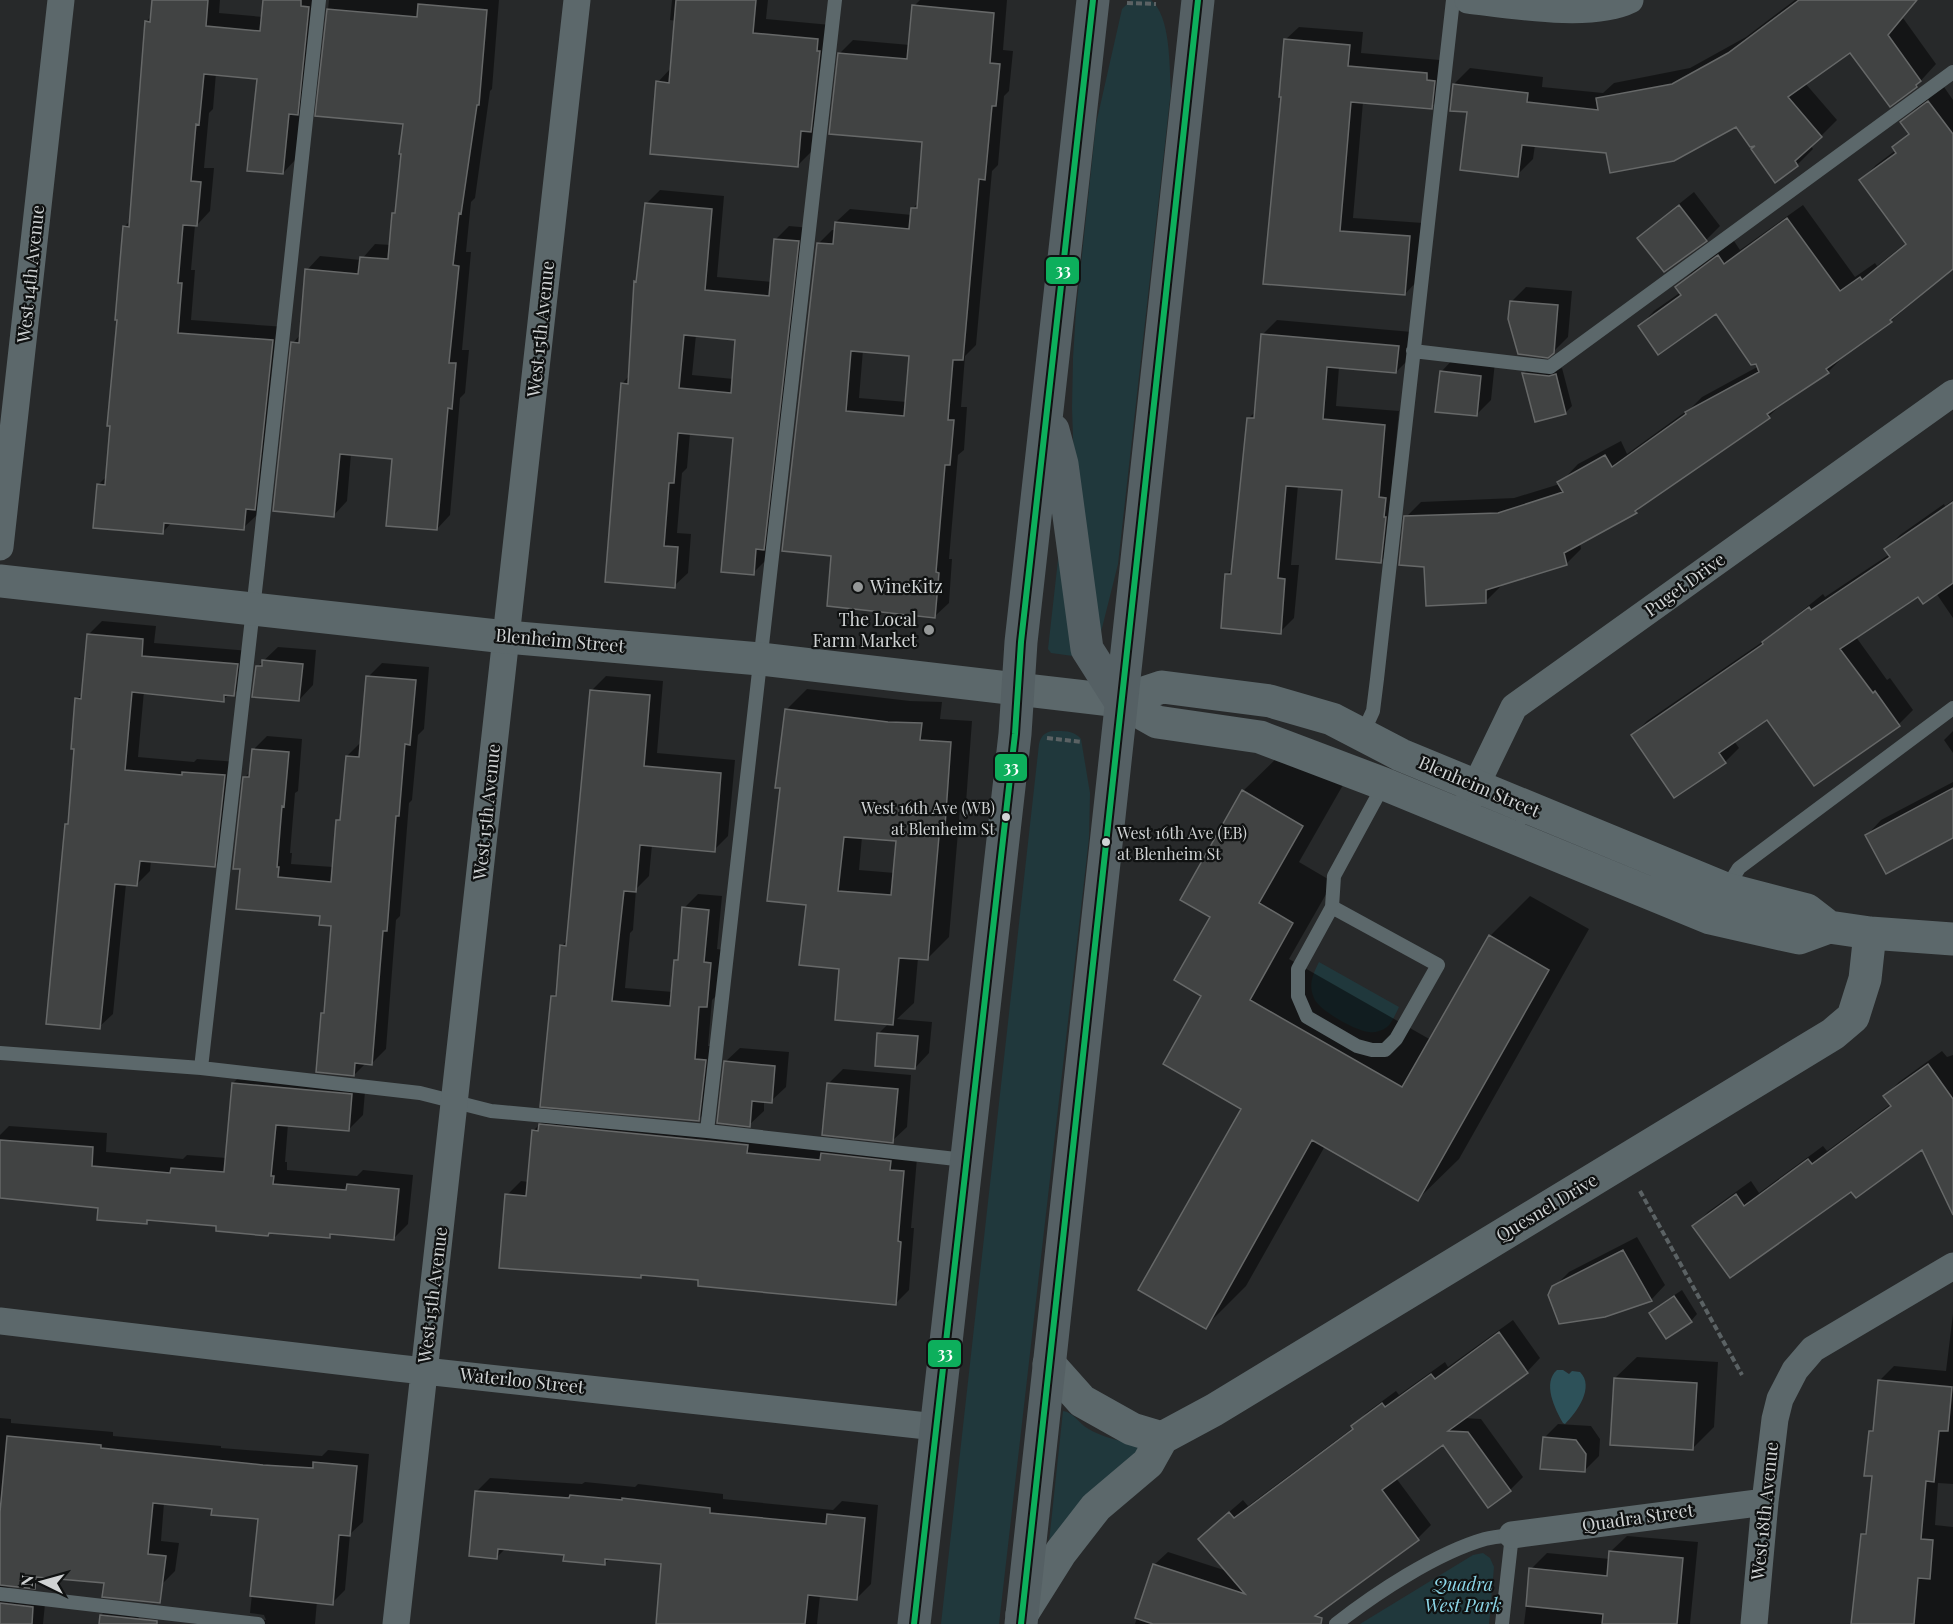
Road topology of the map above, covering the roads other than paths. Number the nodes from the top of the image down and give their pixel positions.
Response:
1 (61, 0) edge
2 (319, 0) edge
3 (578, 0) edge
4 (835, 0) edge
5 (1093, 0) edge
6 (1198, 0) edge
7 (1453, 0) edge
8 (1468, 0) edge
9 (1630, 0) edge
10 (1495, 1) edge
11 (1953, 72) edge
12 (1413, 351) junction
13 (1953, 393) edge
14 (1048, 408) junction
15 (0, 547) edge
16 (0, 581) edge
17 (253, 609) junction
18 (506, 637) junction
19 (760, 659) junction
20 (1018, 688) junction
21 (1120, 700) junction
22 (1953, 708) edge
23 (1362, 735) junction
24 (1384, 784) junction
25 (1476, 786) junction
26 (1462, 815) junction
27 (1726, 889) junction
28 (1332, 907) junction
29 (1828, 927) junction
30 (1870, 933) junction
31 (1953, 939) edge
32 (0, 1053) edge
33 (201, 1068) junction
34 (455, 1101) junction
35 (707, 1131) junction
36 (965, 1160) junction
37 (1953, 1266) edge
38 (0, 1321) edge
39 (1049, 1364) junction
40 (424, 1370) junction
41 (936, 1428) junction
42 (1162, 1438) junction
43 (1765, 1502) junction
44 (1512, 1535) junction
45 (0, 1594) edge
46 (137, 1617) edge
47 (1022, 1619) edge
48 (258, 1624) edge
49 (396, 1624) edge
50 (914, 1624) edge
51 (1336, 1624) edge
52 (1502, 1624) edge
53 (1754, 1624) edge

1 - 15 street, West 14th Avenue
2 - 17 lane
3 - 18 street, West 15th Avenue
4 - 19 lane
5 - 14 main road
6 - 21 main road
7 - 12 lane
8 - 10 street
9 - 10 street
11 - 12 lane
12 - 23 lane
13 - 25 street, Puget Drive
14 - 20 main road
14 - 21 main road
16 - 17 street, Blenheim Street
17 - 18 street, Blenheim Street
17 - 33 lane
18 - 19 street, Blenheim Street
18 - 34 street, West 15th Avenue
19 - 20 street, Blenheim Street
19 - 35 lane
20 - 21 street, Blenheim Street
20 - 36 main road
21 - 23 street, Blenheim Street
21 - 24 street, Blenheim Street
21 - 39 main road
22 - 27 lane
23 - 25 street, Blenheim Street
24 - 26 street, Blenheim Street
24 - 28 lane
25 - 26 street, Puget Drive
25 - 27 street, Blenheim Street
26 - 29 street, Blenheim Street
27 - 29 street, Blenheim Street
28 - 28 lane
29 - 30 street, Blenheim Street
30 - 31 street, Blenheim Street
30 - 42 street, Quesnel Drive
32 - 33 lane
33 - 34 lane
34 - 35 lane
34 - 40 street, West 15th Avenue
35 - 36 lane
36 - 41 main road
37 - 43 street, West 18th Avenue
38 - 40 street, Waterloo Street
39 - 42 street
39 - 47 main road
40 - 41 street, Waterloo Street
40 - 49 street, West 15th Avenue
41 - 50 main road
42 - 47 street
43 - 44 street, Quadra Street
43 - 53 street, West 18th Avenue
44 - 51 lane
44 - 52 lane
45 - 46 lane
46 - 48 lane

